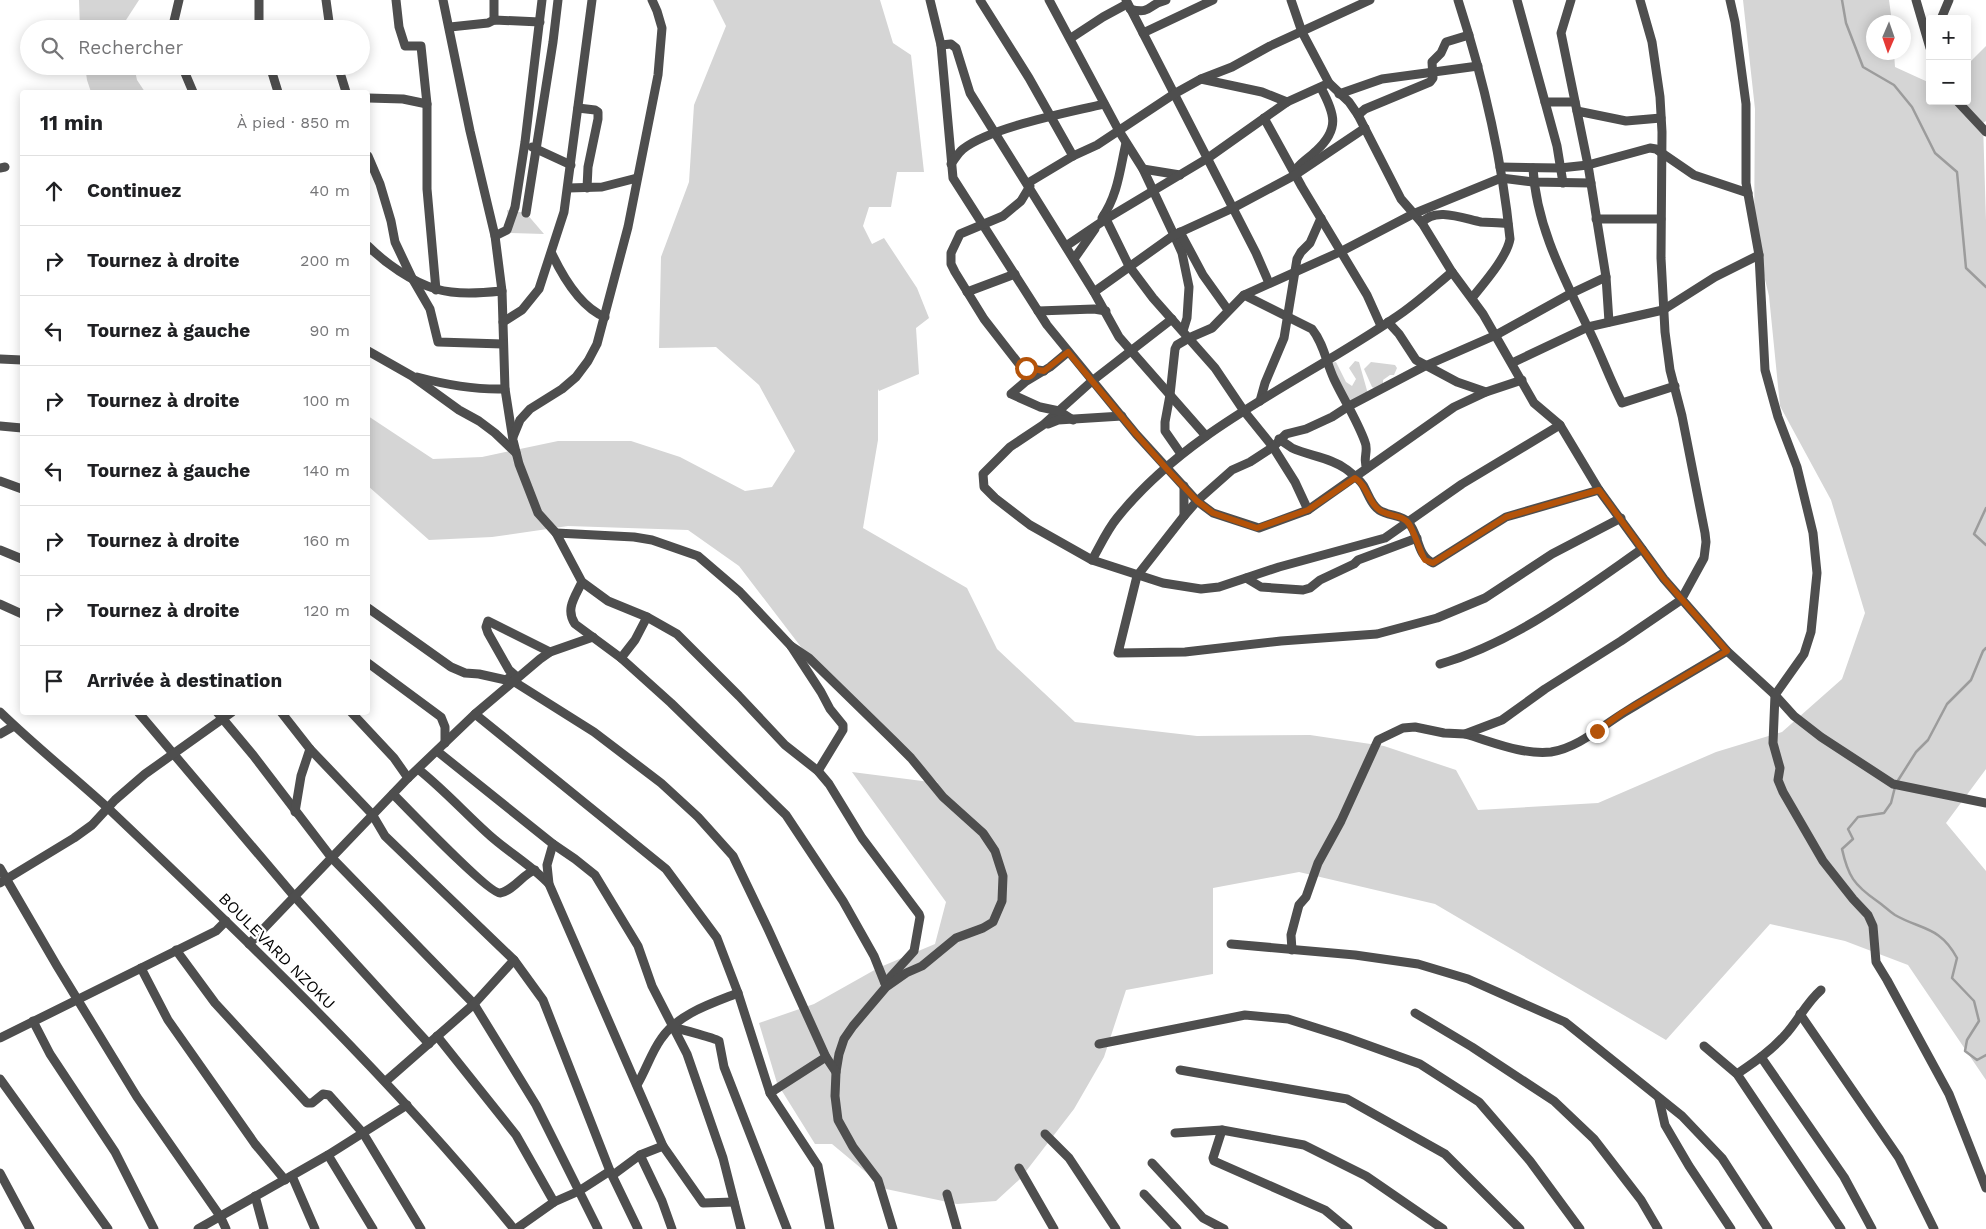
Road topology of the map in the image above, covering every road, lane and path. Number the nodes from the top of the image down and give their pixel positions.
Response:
1 (178, 0) edge
2 (259, 0) edge
3 (326, 0) edge
4 (396, 0) edge
5 (443, 0) edge
6 (494, 0) edge
7 (542, 0) edge
8 (558, 0) edge
9 (592, 0) edge
10 (652, 0) edge
11 (930, 0) edge
12 (980, 0) edge
13 (1049, 0) edge
14 (1166, 0) edge
15 (1213, 0) edge
16 (1291, 0) edge
17 (1370, 0) edge
18 (1458, 0) edge
19 (1517, 0) edge
20 (1571, 0) edge
21 (1640, 0) edge
22 (1730, 0) edge
23 (1916, 0) edge
24 (1949, 0) edge
25 (1128, 4) edge
26 (1943, 15) edge
27 (174, 20) edge
28 (259, 20) edge
29 (329, 20) edge
30 (494, 20) junction
31 (540, 22) junction
32 (450, 28) junction
33 (1302, 32) junction
34 (1144, 33) junction
35 (1926, 34) edge
36 (1470, 35) junction
37 (1071, 38) junction
38 (941, 45) junction
39 (1478, 66) junction
40 (1433, 72) junction
41 (186, 75) edge
42 (273, 75) edge
43 (341, 75) edge
44 (1201, 79) junction
45 (1325, 85) junction
46 (192, 90) edge
47 (277, 90) edge
48 (345, 90) edge
49 (1174, 94) junction
50 (1339, 94) junction
51 (370, 98) edge
52 (1287, 102) junction
53 (1545, 102) junction
54 (428, 104) junction
55 (1104, 104) junction
56 (1961, 105) edge
57 (1576, 107) junction
58 (578, 108) junction
59 (1358, 115) junction
60 (1051, 118) junction
61 (1264, 118) junction
62 (1661, 118) junction
63 (1365, 128) junction
64 (1119, 131) junction
65 (1986, 132) edge
66 (996, 133) junction
67 (525, 142) junction
68 (1126, 143) junction
69 (535, 149) junction
70 (1662, 152) junction
71 (1073, 156) junction
72 (1208, 158) junction
73 (370, 161) edge
74 (951, 164) junction
75 (1588, 165) junction
76 (571, 166) junction
77 (1500, 168) junction
78 (1533, 168) junction
79 (1560, 168) junction
80 (1143, 169) junction
81 (1296, 174) junction
82 (1180, 175) junction
83 (637, 178) junction
84 (1501, 178) junction
85 (1534, 182) junction
86 (1563, 183) junction
87 (1591, 183) junction
88 (1029, 184) junction
89 (568, 188) junction
90 (587, 188) junction
91 (1153, 192) junction
92 (1748, 192) junction
93 (1233, 208) junction
94 (526, 213) dead end
95 (1414, 214) junction
96 (1105, 217) junction
97 (1321, 218) junction
98 (1596, 219) junction
99 (1661, 219) junction
100 (1422, 223) junction
101 (983, 224) junction
102 (1508, 224) junction
103 (1097, 226) junction
104 (1177, 233) junction
105 (495, 236) junction
106 (1066, 246) junction
107 (370, 247) edge
108 (1342, 251) junction
109 (552, 254) junction
110 (1759, 255) junction
111 (1074, 259) junction
112 (1129, 266) junction
113 (1296, 272) junction
114 (1452, 272) junction
115 (1015, 274) junction
116 (1606, 276) junction
117 (412, 278) junction
118 (1269, 283) junction
119 (436, 290) junction
120 (502, 291) junction
121 (967, 292) junction
122 (1094, 292) junction
123 (1570, 294) junction
124 (1244, 295) junction
125 (1472, 298) junction
126 (1038, 310) junction
127 (1228, 310) junction
128 (1663, 310) junction
129 (1106, 311) junction
130 (1287, 316) junction
131 (606, 318) junction
132 (1172, 319) junction
133 (503, 322) junction
134 (1609, 322) junction
135 (1384, 324) junction
136 (1588, 327) junction
137 (1183, 330) junction
138 (1496, 335) junction
139 (1189, 338) junction
140 (503, 344) junction
141 (370, 352) edge
142 (1068, 352) junction
143 (1132, 352) junction
144 (0, 359) edge
145 (20, 360) edge
146 (1327, 360) junction
147 (1512, 363) junction
148 (1425, 366) junction
149 (1044, 371) junction
150 (412, 376) junction
151 (1522, 380) junction
152 (1092, 381) junction
153 (1675, 386) junction
154 (505, 389) junction
155 (1486, 392) junction
156 (1170, 395) junction
157 (1260, 401) junction
158 (1349, 406) junction
159 (1059, 411) junction
160 (1244, 411) junction
161 (1122, 416) junction
162 (1073, 420) junction
163 (1043, 425) junction
164 (1560, 425) junction
165 (0, 426) edge
166 (20, 428) edge
167 (1206, 436) junction
168 (1279, 439) junction
169 (513, 440) junction
170 (1273, 447) junction
171 (516, 453) junction
172 (1181, 454) junction
173 (1166, 468) junction
174 (1367, 468) junction
175 (1355, 478) junction
176 (0, 481) edge
177 (1184, 486) junction
178 (20, 488) edge
179 (1599, 490) junction
180 (1197, 501) junction
181 (1308, 510) junction
182 (1184, 516) junction
183 (1621, 518) junction
184 (1408, 522) junction
185 (556, 533) junction
186 (1417, 538) junction
187 (1642, 549) junction
188 (0, 550) edge
189 (20, 558) edge
190 (1092, 560) junction
191 (1137, 576) junction
192 (1246, 578) junction
193 (582, 582) junction
194 (1681, 600) junction
195 (0, 604) edge
196 (370, 609) edge
197 (20, 613) edge
198 (647, 617) junction
199 (593, 638) junction
200 (791, 646) junction
201 (1727, 651) junction
202 (550, 652) junction
203 (621, 658) junction
204 (370, 664) edge
205 (1440, 664) dead end
206 (514, 678) junction
207 (1775, 695) junction
208 (0, 712) edge
209 (476, 714) junction
210 (140, 715) edge
211 (283, 715) edge
212 (354, 715) edge
213 (220, 716) edge
214 (14, 726) junction
215 (0, 734) edge
216 (1466, 734) junction
217 (445, 743) junction
218 (310, 749) junction
219 (437, 751) junction
220 (173, 754) junction
221 (418, 769) junction
222 (818, 771) junction
223 (408, 778) junction
224 (392, 794) junction
225 (1986, 803) edge
226 (108, 809) junction
227 (295, 812) junction
228 (372, 814) junction
229 (553, 844) junction
230 (331, 857) junction
231 (0, 868) edge
232 (536, 870) junction
233 (3, 881) edge
234 (548, 884) junction
235 (294, 896) junction
236 (226, 921) junction
237 (249, 944) junction
238 (1231, 944) dead end
239 (176, 950) junction
240 (1292, 950) junction
241 (514, 960) junction
242 (141, 968) junction
243 (885, 985) junction
244 (1821, 990) dead end
245 (738, 993) junction
246 (77, 999) junction
247 (474, 1004) junction
248 (1416, 1013) dead end
249 (1800, 1014) junction
250 (33, 1021) junction
251 (674, 1027) junction
252 (438, 1036) junction
253 (0, 1038) edge
254 (429, 1044) junction
255 (1099, 1044) dead end
256 (1704, 1046) dead end
257 (826, 1057) junction
258 (1761, 1057) junction
259 (1180, 1070) dead end
260 (836, 1072) junction
261 (1737, 1074) junction
262 (0, 1080) edge
263 (386, 1081) junction
264 (637, 1085) junction
265 (770, 1093) junction
266 (1659, 1099) junction
267 (407, 1105) junction
268 (1222, 1130) junction
269 (363, 1133) junction
270 (1175, 1133) dead end
271 (1046, 1134) dead end
272 (663, 1146) junction
273 (328, 1155) junction
274 (640, 1155) junction
275 (1152, 1163) dead end
276 (1019, 1168) dead end
277 (0, 1173) edge
278 (611, 1173) junction
279 (288, 1178) junction
280 (1986, 1188) edge
281 (579, 1191) junction
282 (947, 1194) dead end
283 (1144, 1194) dead end
284 (255, 1196) junction
285 (554, 1202) junction
286 (734, 1202) junction
287 (220, 1216) junction
288 (30, 1229) edge
289 (108, 1229) edge
290 (154, 1229) edge
291 (198, 1229) edge
292 (226, 1229) edge
293 (264, 1229) edge
294 (316, 1229) edge
295 (373, 1229) edge
296 (421, 1229) edge
297 (515, 1229) edge
298 (598, 1229) edge
299 (638, 1229) edge
300 (672, 1229) edge
301 (741, 1229) edge
302 (787, 1229) edge
303 (830, 1229) edge
304 (894, 1229) edge
305 (957, 1229) edge
306 (1054, 1229) edge
307 (1116, 1229) edge
308 (1177, 1229) edge
309 (1224, 1229) edge
310 (1348, 1229) edge
311 (1443, 1229) edge
312 (1520, 1229) edge
313 (1580, 1229) edge
314 (1658, 1229) edge
315 (1731, 1229) edge
316 (1768, 1229) edge
317 (1841, 1229) edge
318 (1872, 1229) edge
319 (1934, 1229) edge

1 - 27 street
2 - 28 street
3 - 29 street
4 - 54 street
5 - 32 street
6 - 30 street
7 - 31 street
8 - 69 street
9 - 58 street
10 - 83 street
11 - 38 street
12 - 60 street
13 - 37 street
14 - 25 street
15 - 34 street
16 - 33 street
17 - 33 street
18 - 36 street
19 - 53 street
20 - 57 street
21 - 62 street
22 - 92 street
23 - 35 street
24 - 26 street
25 - 34 street
25 - 37 street
30 - 31 street
30 - 32 street
31 - 67 street
32 - 105 street
33 - 44 street
33 - 45 street
34 - 49 street
36 - 39 street
36 - 40 street
37 - 55 street
38 - 66 street
38 - 74 street
39 - 40 street
39 - 77 street
40 - 50 street
40 - 59 street
41 - 46 street
42 - 47 street
43 - 48 street
44 - 49 street
44 - 52 street
45 - 50 street
45 - 52 street
45 - 81 street
49 - 64 street
49 - 72 street
50 - 59 street
51 - 54 street
52 - 61 street
53 - 57 street
53 - 79 street
54 - 119 street
55 - 60 street
55 - 64 street
56 - 65 street
57 - 62 street
57 - 75 street
58 - 76 street
58 - 90 street
59 - 63 street
60 - 66 street
60 - 71 street
61 - 72 street
61 - 81 street
62 - 70 street
63 - 81 street
63 - 95 street
64 - 68 street
64 - 71 street
66 - 74 street
66 - 88 street
67 - 69 street
67 - 105 street
68 - 80 street
68 - 96 street
69 - 76 street
69 - 94 street
70 - 75 street
70 - 92 street
70 - 99 street
71 - 88 street
72 - 82 street
72 - 93 street
73 - 117 street
74 - 101 street
75 - 79 street
75 - 87 street
76 - 89 street
77 - 78 street
77 - 84 street
78 - 79 street
78 - 85 street
79 - 86 street
80 - 82 street
80 - 91 street
81 - 93 street
81 - 97 street
82 - 91 street
83 - 90 street
83 - 131 street
84 - 85 street
84 - 95 street
84 - 102 street
85 - 86 street
85 - 123 street
86 - 87 street
87 - 98 street
88 - 101 street
88 - 106 street
89 - 90 street
89 - 109 street
91 - 96 street
91 - 104 street
92 - 110 street
93 - 104 street
93 - 118 street
95 - 100 street
95 - 108 street
96 - 103 street
96 - 112 street
97 - 108 street
97 - 113 street
98 - 99 street
98 - 116 street
99 - 128 street
100 - 102 street
100 - 114 street
101 - 115 street
101 - 121 street
102 - 125 street
103 - 106 street
103 - 111 street
104 - 112 street
104 - 127 street
104 - 137 street
105 - 120 street
106 - 111 street
107 - 117 street
108 - 113 street
108 - 135 street
109 - 131 street
109 - 133 street
110 - 128 street
110 - 207 street
111 - 122 street
112 - 122 street
112 - 132 street
113 - 118 street
113 - 130 street
114 - 125 street
114 - 135 street
115 - 121 street
115 - 126 street
116 - 123 street
116 - 134 street
117 - 119 street
117 - 140 street
118 - 124 street
119 - 120 street
120 - 133 street
121 - 149 street
122 - 129 street
123 - 136 street
123 - 138 street
124 - 127 street
124 - 130 street
125 - 138 street
126 - 129 street
126 - 142 street
127 - 139 street
128 - 134 street
128 - 153 street
129 - 143 street
130 - 146 street
130 - 157 street
131 - 169 street
132 - 137 street
132 - 143 street
133 - 140 street
134 - 136 street
135 - 146 street
135 - 148 street
136 - 147 street
136 - 153 street
137 - 139 street
138 - 147 street
138 - 148 street
139 - 156 street
139 - 160 street
140 - 154 street
141 - 150 street
142 - 149 street
142 - 152 street
143 - 152 street
143 - 156 street
144 - 145 street
146 - 157 street
146 - 158 street
147 - 151 street
148 - 155 street
148 - 158 street
149 - 159 street
150 - 154 street
150 - 171 street
151 - 155 street
151 - 164 street
152 - 159 street
152 - 161 street
153 - 194 street
154 - 169 street
155 - 174 street
156 - 167 street
156 - 172 street
157 - 160 street
158 - 168 street
158 - 174 street
159 - 162 street
159 - 163 street
160 - 167 street
160 - 170 street
161 - 162 street
161 - 173 street
162 - 163 street
163 - 190 street
164 - 179 street
164 - 184 street
165 - 166 street
167 - 172 street
168 - 170 street
168 - 175 street
169 - 171 street
170 - 180 street
170 - 181 street
171 - 185 street
172 - 173 street
173 - 177 street
173 - 190 street
174 - 175 street
175 - 181 street
175 - 184 street
176 - 178 street
177 - 180 street
177 - 182 street
179 - 183 street
179 - 186 street
180 - 181 street
180 - 182 street
182 - 191 street
183 - 187 street
183 - 191 street
184 - 186 street
184 - 192 street
185 - 193 street
185 - 200 street
186 - 192 street
187 - 194 street
187 - 205 street
188 - 189 street
190 - 191 street
191 - 192 street
193 - 198 street
193 - 199 street
194 - 201 street
194 - 216 street
195 - 197 street
196 - 206 street
198 - 203 street
198 - 222 street
199 - 202 street
199 - 203 street
200 - 222 street
200 - 243 street
201 - 207 street
201 - 216 street
202 - 206 street
202 - 206 street
203 - 243 street
204 - 217 street
206 - 209 street
206 - 257 street
207 - 225 street
207 - 280 street
208 - 214 street, BOULEVARD NZOKU
209 - 217 street
209 - 245 street
210 - 220 street
211 - 218 street
212 - 223 street
213 - 220 street
213 - 227 street
214 - 215 street
214 - 226 street, BOULEVARD NZOKU
216 - 240 street
217 - 219 street
218 - 227 street
218 - 228 street
219 - 221 street
219 - 229 street
220 - 226 street
220 - 235 street
221 - 223 street
221 - 232 street
222 - 243 street
223 - 224 street
224 - 228 street
224 - 232 street
226 - 233 street
226 - 236 street, BOULEVARD NZOKU
227 - 230 street
228 - 230 street
228 - 241 street
229 - 234 street
229 - 251 street
230 - 235 street
230 - 247 street
231 - 233 street
232 - 234 street
233 - 246 street
234 - 264 street
235 - 237 street
235 - 254 street
236 - 237 street, BOULEVARD NZOKU
236 - 239 street
237 - 263 street, BOULEVARD NZOKU
238 - 240 street
239 - 242 street
239 - 269 street
240 - 266 street
241 - 247 street
241 - 278 street
242 - 246 street
242 - 279 street
243 - 260 street
244 - 249 street
245 - 251 street
245 - 265 street
246 - 250 street
246 - 287 street
247 - 252 street
247 - 281 street
248 - 314 street
249 - 258 street
249 - 319 street
250 - 253 street
250 - 290 street
251 - 264 street
251 - 286 street
251 - 302 street
252 - 254 street
252 - 285 street
254 - 263 street
255 - 313 street
256 - 261 street
257 - 260 street
257 - 265 street
258 - 261 street
258 - 318 street
259 - 312 street
260 - 304 street
261 - 317 street
262 - 289 street
263 - 267 street, BOULEVARD NZOKU
264 - 272 street
265 - 303 street
266 - 315 street
266 - 316 street
267 - 269 street
267 - 297 street, BOULEVARD NZOKU
268 - 270 street
268 - 310 street
268 - 311 street
269 - 273 street
269 - 296 street
271 - 307 street
272 - 274 street
272 - 286 street
273 - 279 street
273 - 295 street
274 - 278 street
274 - 300 street
275 - 309 street
276 - 306 street
277 - 288 street
278 - 281 street
278 - 299 street
279 - 284 street
279 - 294 street
281 - 285 street
281 - 298 street
282 - 305 street
283 - 308 street
284 - 287 street
284 - 293 street
285 - 297 street
286 - 301 street
287 - 291 street
287 - 292 street

